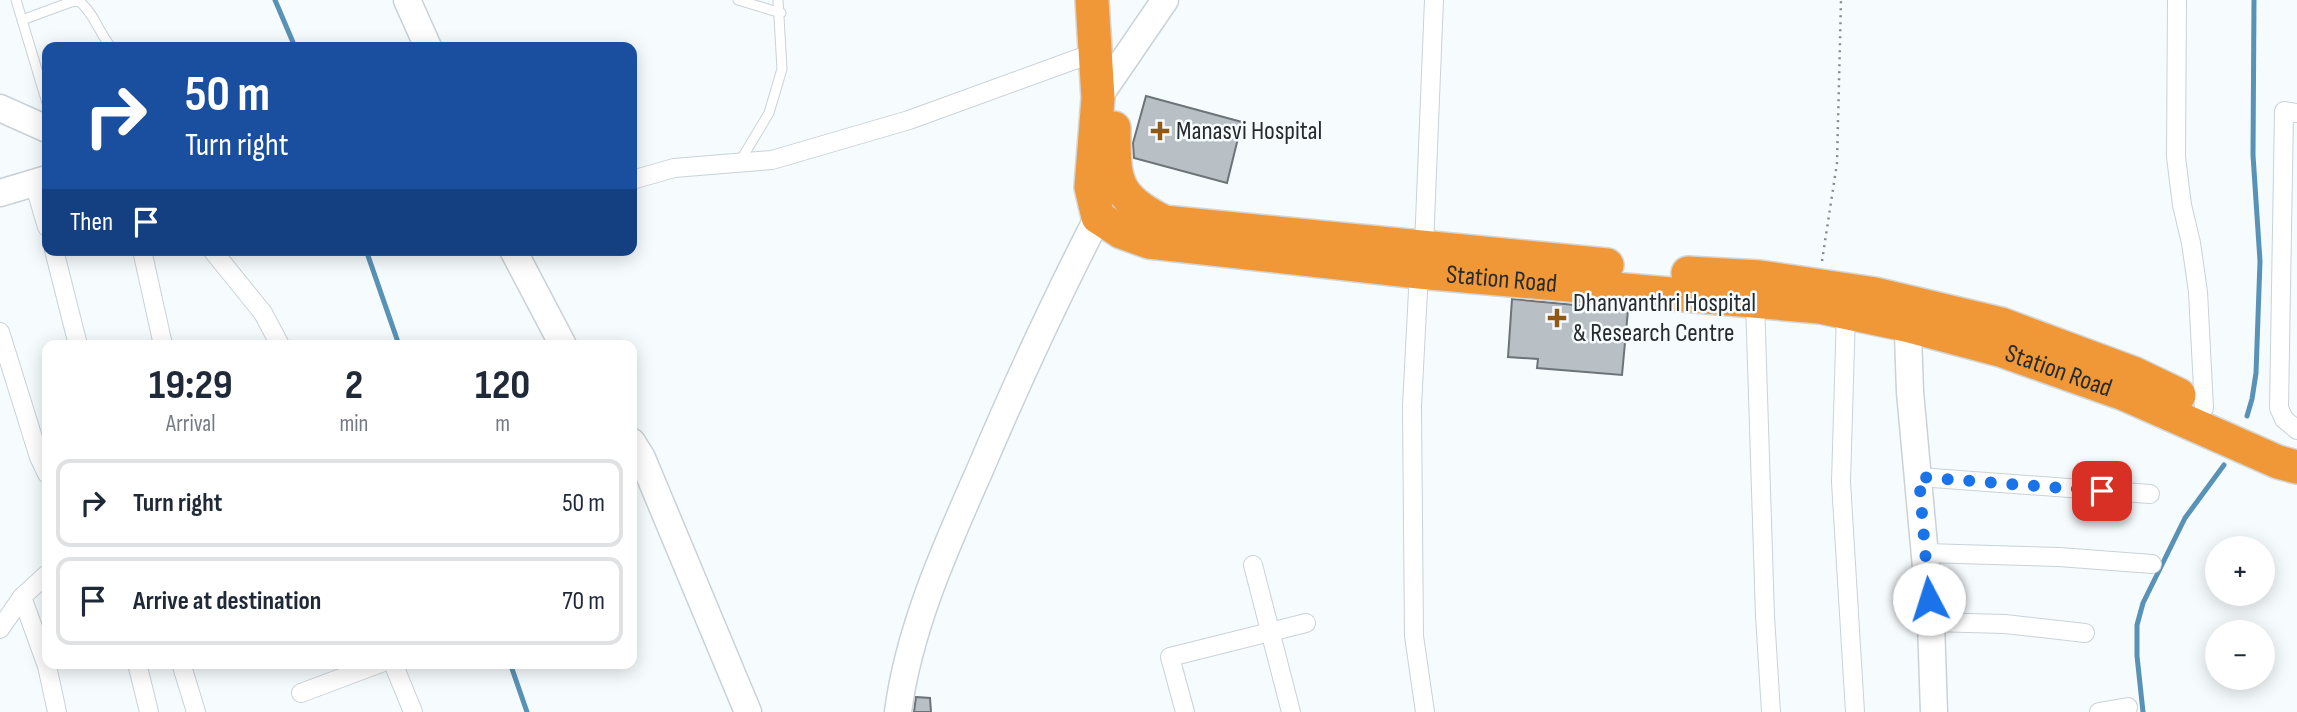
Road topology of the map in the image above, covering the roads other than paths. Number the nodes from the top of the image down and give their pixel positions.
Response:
1 (16, 0) edge
2 (390, 0) edge
3 (407, 0) edge
4 (738, 0) edge
5 (778, 0) edge
6 (1092, 0) edge
7 (1109, 0) edge
8 (1165, 0) edge
9 (1434, 0) edge
10 (2177, 0) edge
11 (781, 13) junction
12 (22, 20) junction
13 (106, 42) edge
14 (408, 42) edge
15 (426, 42) edge
16 (1102, 75) junction
17 (42, 86) edge
18 (0, 108) edge
19 (2297, 113) edge
20 (42, 127) edge
21 (738, 164) junction
22 (637, 179) edge
23 (41, 181) edge
24 (2290, 192) edge
25 (0, 193) edge
26 (1098, 217) junction
27 (56, 256) edge
28 (143, 256) edge
29 (217, 256) edge
30 (499, 256) edge
31 (516, 256) edge
32 (1422, 259) junction
33 (2289, 271) edge
34 (1755, 301) junction
35 (1846, 312) junction
36 (1907, 313) junction
37 (0, 332) edge
38 (77, 340) edge
39 (162, 340) edge
40 (277, 340) edge
41 (542, 340) edge
42 (561, 340) edge
43 (2289, 354) edge
44 (2204, 408) junction
45 (2236, 432) junction
46 (637, 450) edge
47 (2291, 450) edge
48 (42, 463) edge
49 (1919, 477) junction
50 (637, 487) edge
51 (2150, 494) dead end
52 (1925, 553) junction
53 (2152, 564) dead end
54 (1253, 565) dead end
55 (42, 579) edge
56 (22, 597) junction
57 (1931, 622) junction
58 (1306, 623) dead end
59 (0, 629) edge
60 (1270, 631) junction
61 (2085, 633) dead end
62 (42, 652) edge
63 (48, 669) edge
64 (138, 669) edge
65 (183, 669) edge
66 (365, 669) edge
67 (395, 669) edge
68 (301, 693) dead end
69 (2128, 707) dead end
70 (57, 712) edge
71 (149, 712) edge
72 (196, 712) edge
73 (413, 712) edge
74 (731, 712) edge
75 (748, 712) edge
76 (898, 712) edge
77 (1185, 712) edge
78 (1291, 712) edge
79 (1424, 712) edge
80 (1771, 712) edge
81 (1855, 712) edge
82 (1934, 712) edge
83 (2099, 712) edge

1 - 12 lane
2 - 14 street
3 - 15 street
4 - 11 lane
5 - 11 lane
6 - 16 highway, Station Road
7 - 16 highway, Station Road
8 - 16 street
9 - 32 street
10 - 44 street
11 - 21 lane
12 - 13 lane
12 - 17 lane
16 - 21 street
16 - 26 highway, Station Road
16 - 32 highway, Station Road
18 - 20 street
19 - 24 street
21 - 22 street
23 - 25 street
24 - 33 street
26 - 32 highway, Station Road
26 - 76 street
27 - 38 street
28 - 39 street
29 - 40 street
30 - 41 street
31 - 42 street
32 - 34 highway, Station Road
32 - 36 highway, Station Road
32 - 79 street
33 - 43 street
34 - 35 highway, Station Road
34 - 80 street
35 - 36 highway, Station Road
35 - 81 street
36 - 44 highway, Station Road
36 - 45 highway, Station Road
36 - 49 street
37 - 48 street
43 - 47 street
44 - 45 highway, Station Road
45 - 47 highway
46 - 75 street
49 - 51 street
49 - 52 street
50 - 74 street
52 - 53 street
52 - 57 street
54 - 60 street
55 - 56 street
56 - 59 street
56 - 62 street
57 - 61 street
57 - 82 street
58 - 60 street
60 - 77 street
60 - 78 street
63 - 70 street
64 - 71 street
65 - 72 street
66 - 68 street
67 - 73 street
69 - 83 street

